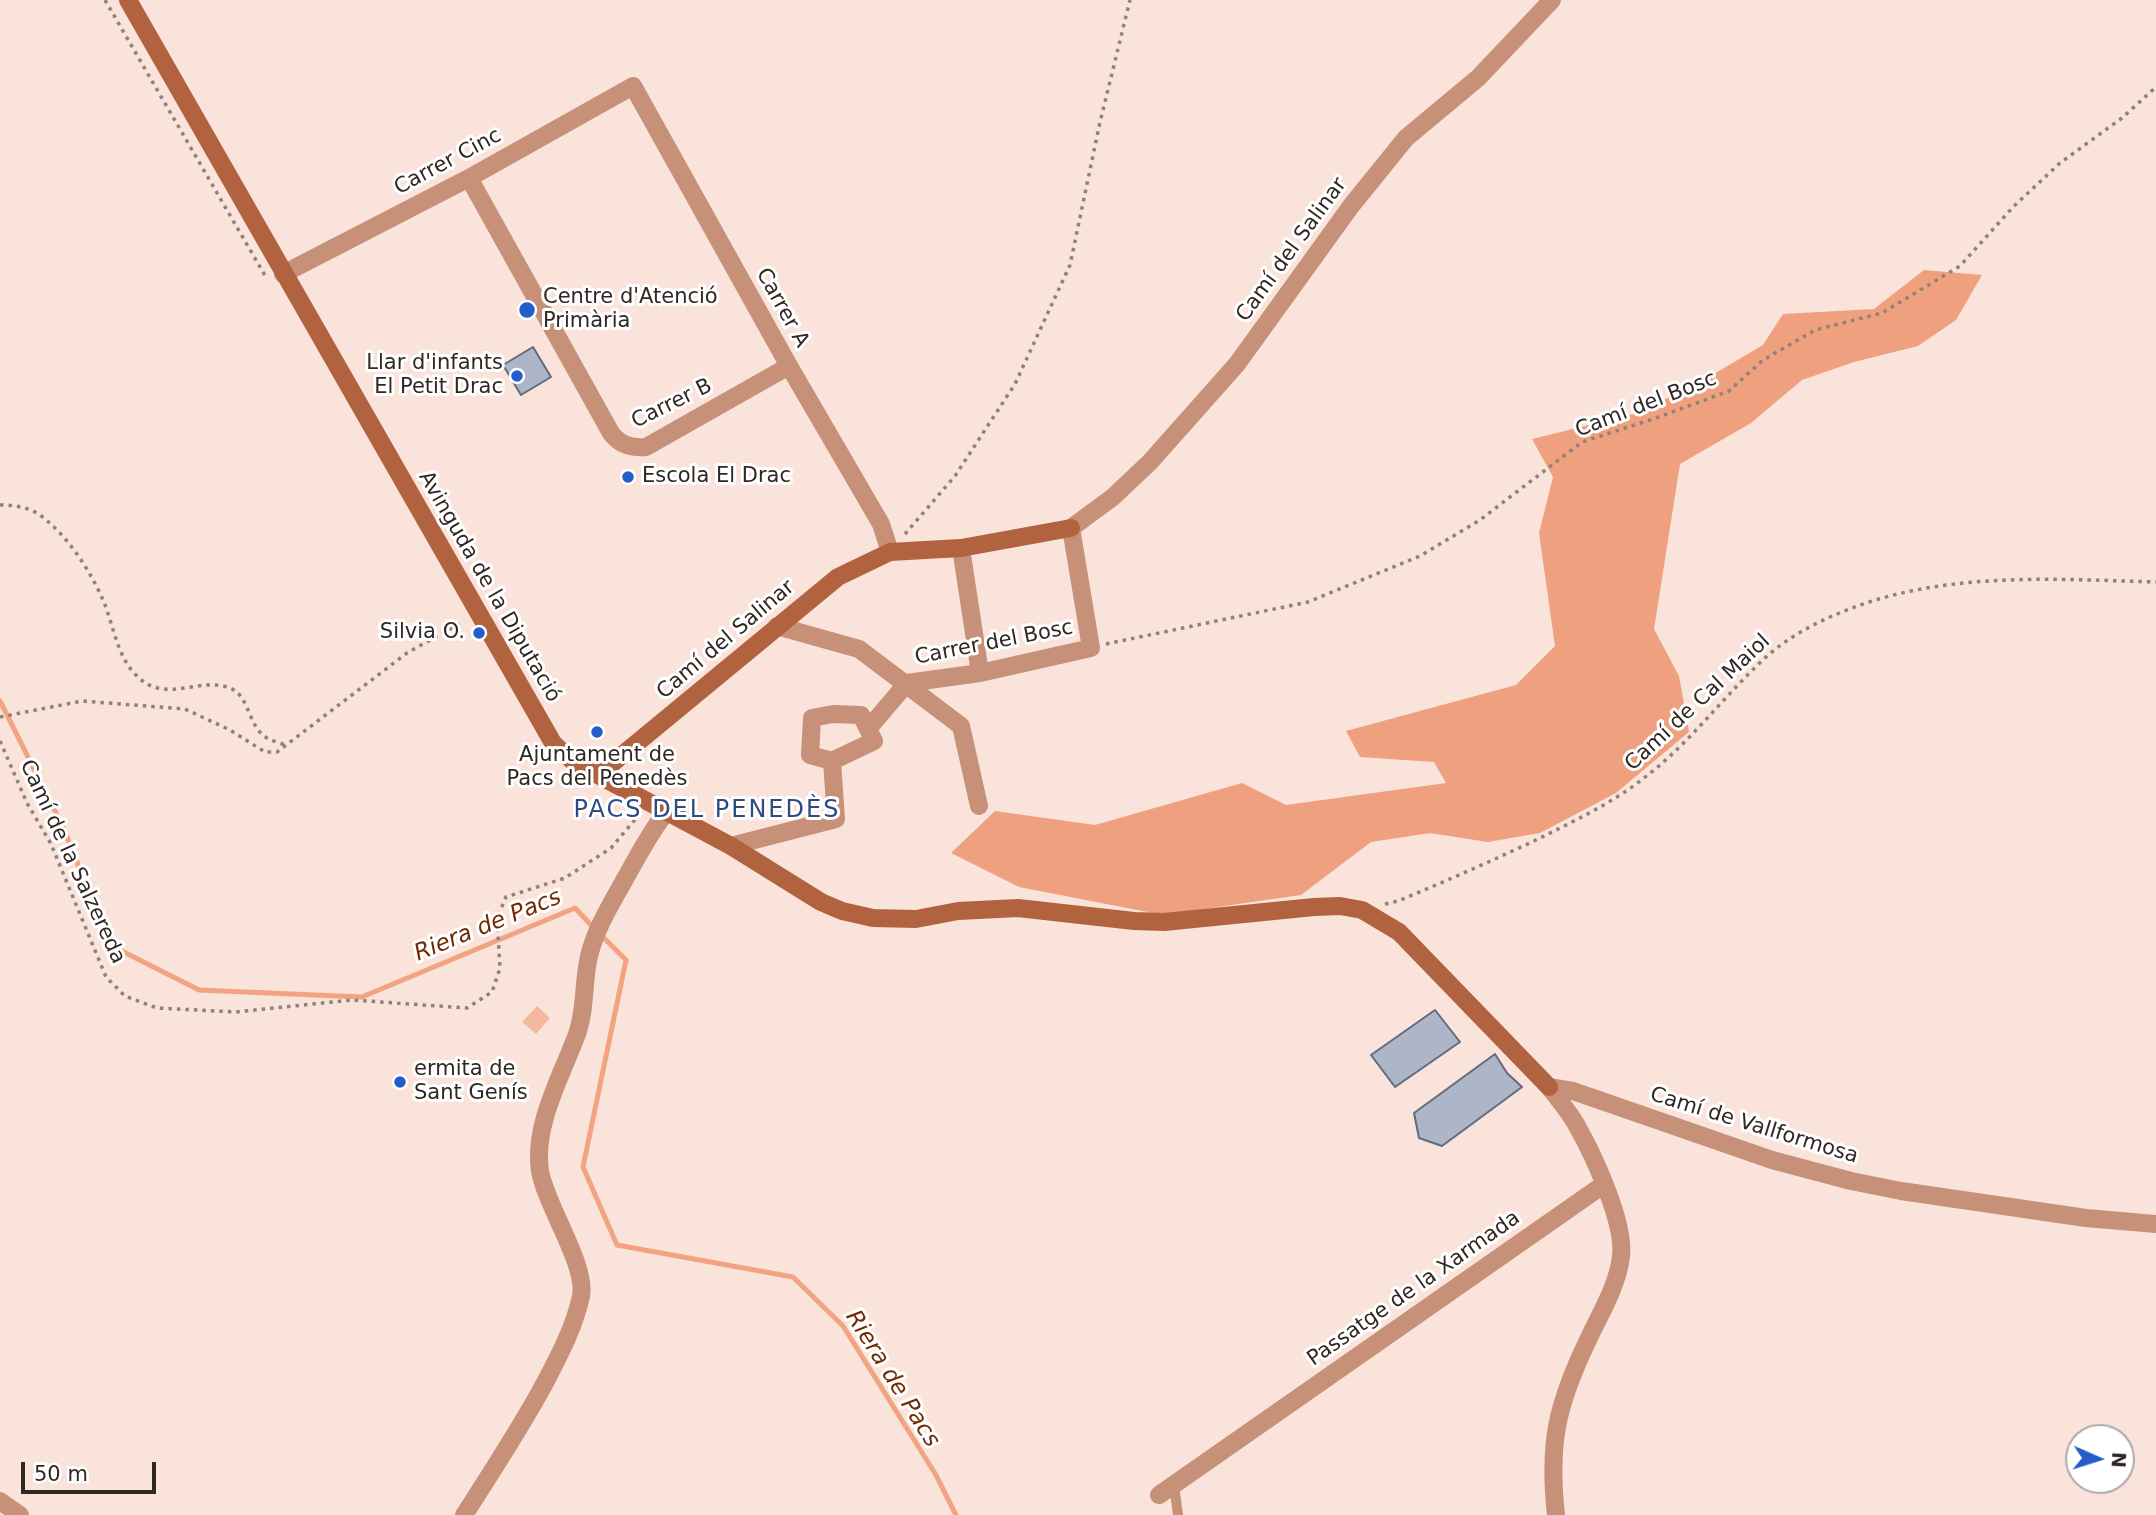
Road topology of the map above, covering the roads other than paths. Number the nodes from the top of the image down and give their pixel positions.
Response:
1 (128, 0) edge
2 (1552, 0) edge
3 (633, 86) joint
4 (469, 178) junction
5 (283, 274) junction
6 (789, 366) junction
7 (1072, 528) junction
8 (961, 548) junction
9 (890, 552) junction
10 (777, 626) junction
11 (980, 673) junction
12 (907, 683) junction
13 (868, 729) junction
14 (832, 761) junction
15 (598, 775) junction
16 (979, 806) dead end
17 (667, 811) junction
18 (731, 846) junction
19 (1549, 1087) junction
20 (1603, 1185) junction
21 (2156, 1224) edge
22 (1167, 1490) joint
23 (0, 1501) edge
24 (20, 1515) edge
25 (464, 1515) edge
26 (1178, 1515) edge
27 (1556, 1515) edge

1 - 5 street, Avinguda de la Diputació
2 - 7 street, Camí del Salinar
3 - 4 street, Carrer Cinc
3 - 6 street, Carrer A
4 - 5 street, Carrer Cinc
4 - 6 street, Carrer B
5 - 15 street, Avinguda de la Diputació
6 - 9 street, Carrer A
7 - 8 street
7 - 11 street, Carrer del Bosc
8 - 9 street
8 - 11 street
9 - 10 street, Camí del Salinar
10 - 12 street
10 - 15 street, Camí del Salinar
11 - 12 street, Carrer del Bosc
12 - 13 street
12 - 16 street
13 - 14 street
13 - 14 street
14 - 18 street
15 - 17 street, Avinguda de la Diputació
17 - 18 street, Avinguda de la Diputació
17 - 25 street
18 - 19 street, Avinguda de la Diputació
19 - 20 street
19 - 21 street, Camí de Vallformosa
20 - 22 street, Passatge de la Xarmada
20 - 27 street
22 - 26 lane
23 - 24 street

